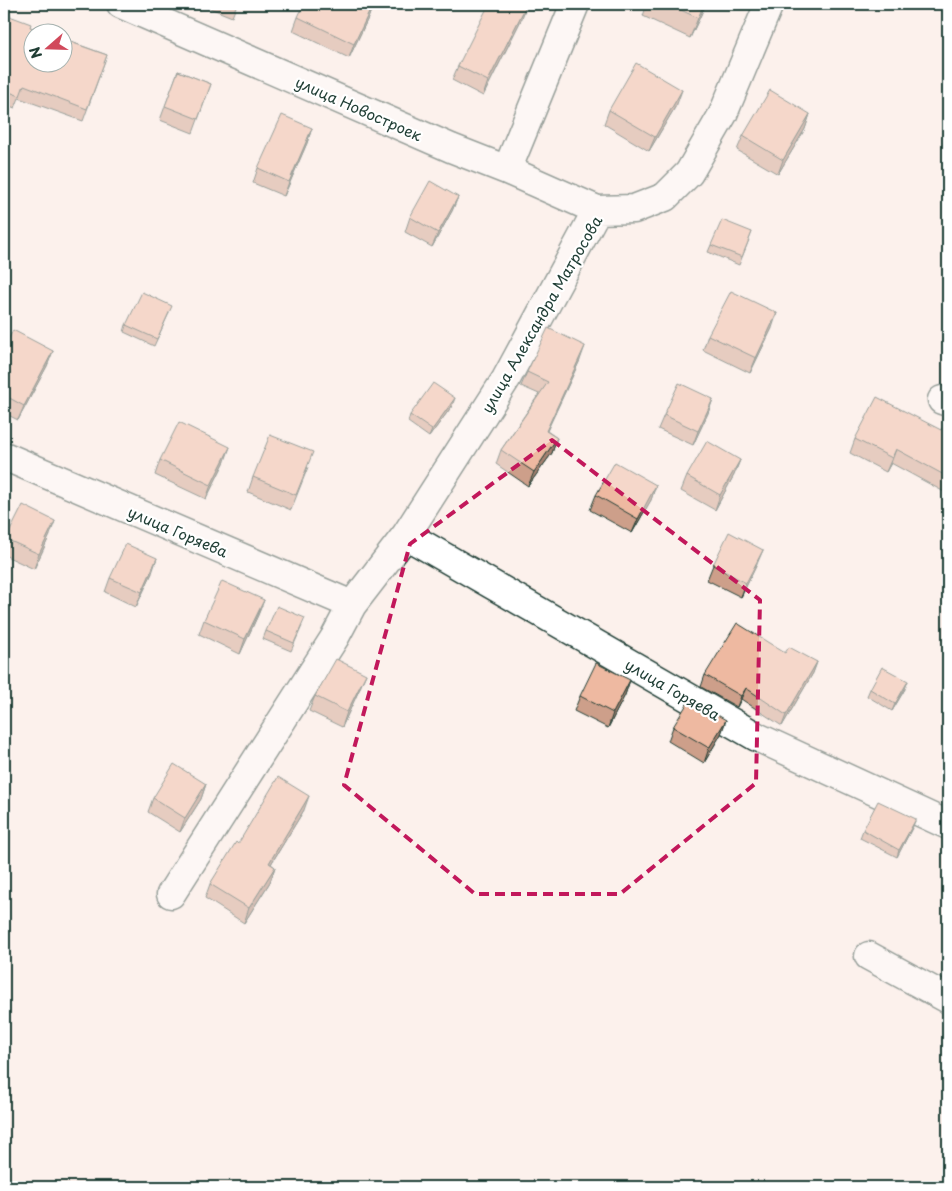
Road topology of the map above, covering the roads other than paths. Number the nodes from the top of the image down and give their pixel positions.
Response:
1 (121, 4) edge
2 (576, 4) edge
3 (769, 4) edge
4 (507, 170) junction
5 (597, 210) junction
6 (4, 456) edge
7 (406, 535) junction
8 (352, 605) junction
9 (948, 825) edge
10 (171, 894) dead end
11 (869, 956) dead end
12 (948, 1000) edge

1 - 4 street, улица Новостроек
2 - 4 street
3 - 5 street, улица Александра Матросова
4 - 5 street, улица Новостроек
5 - 7 street, улица Александра Матросова
6 - 8 street, улица Горяева
7 - 8 street, улица Александра Матросова
7 - 9 street, улица Горяева
8 - 10 street, улица Александра Матросова
11 - 12 street

